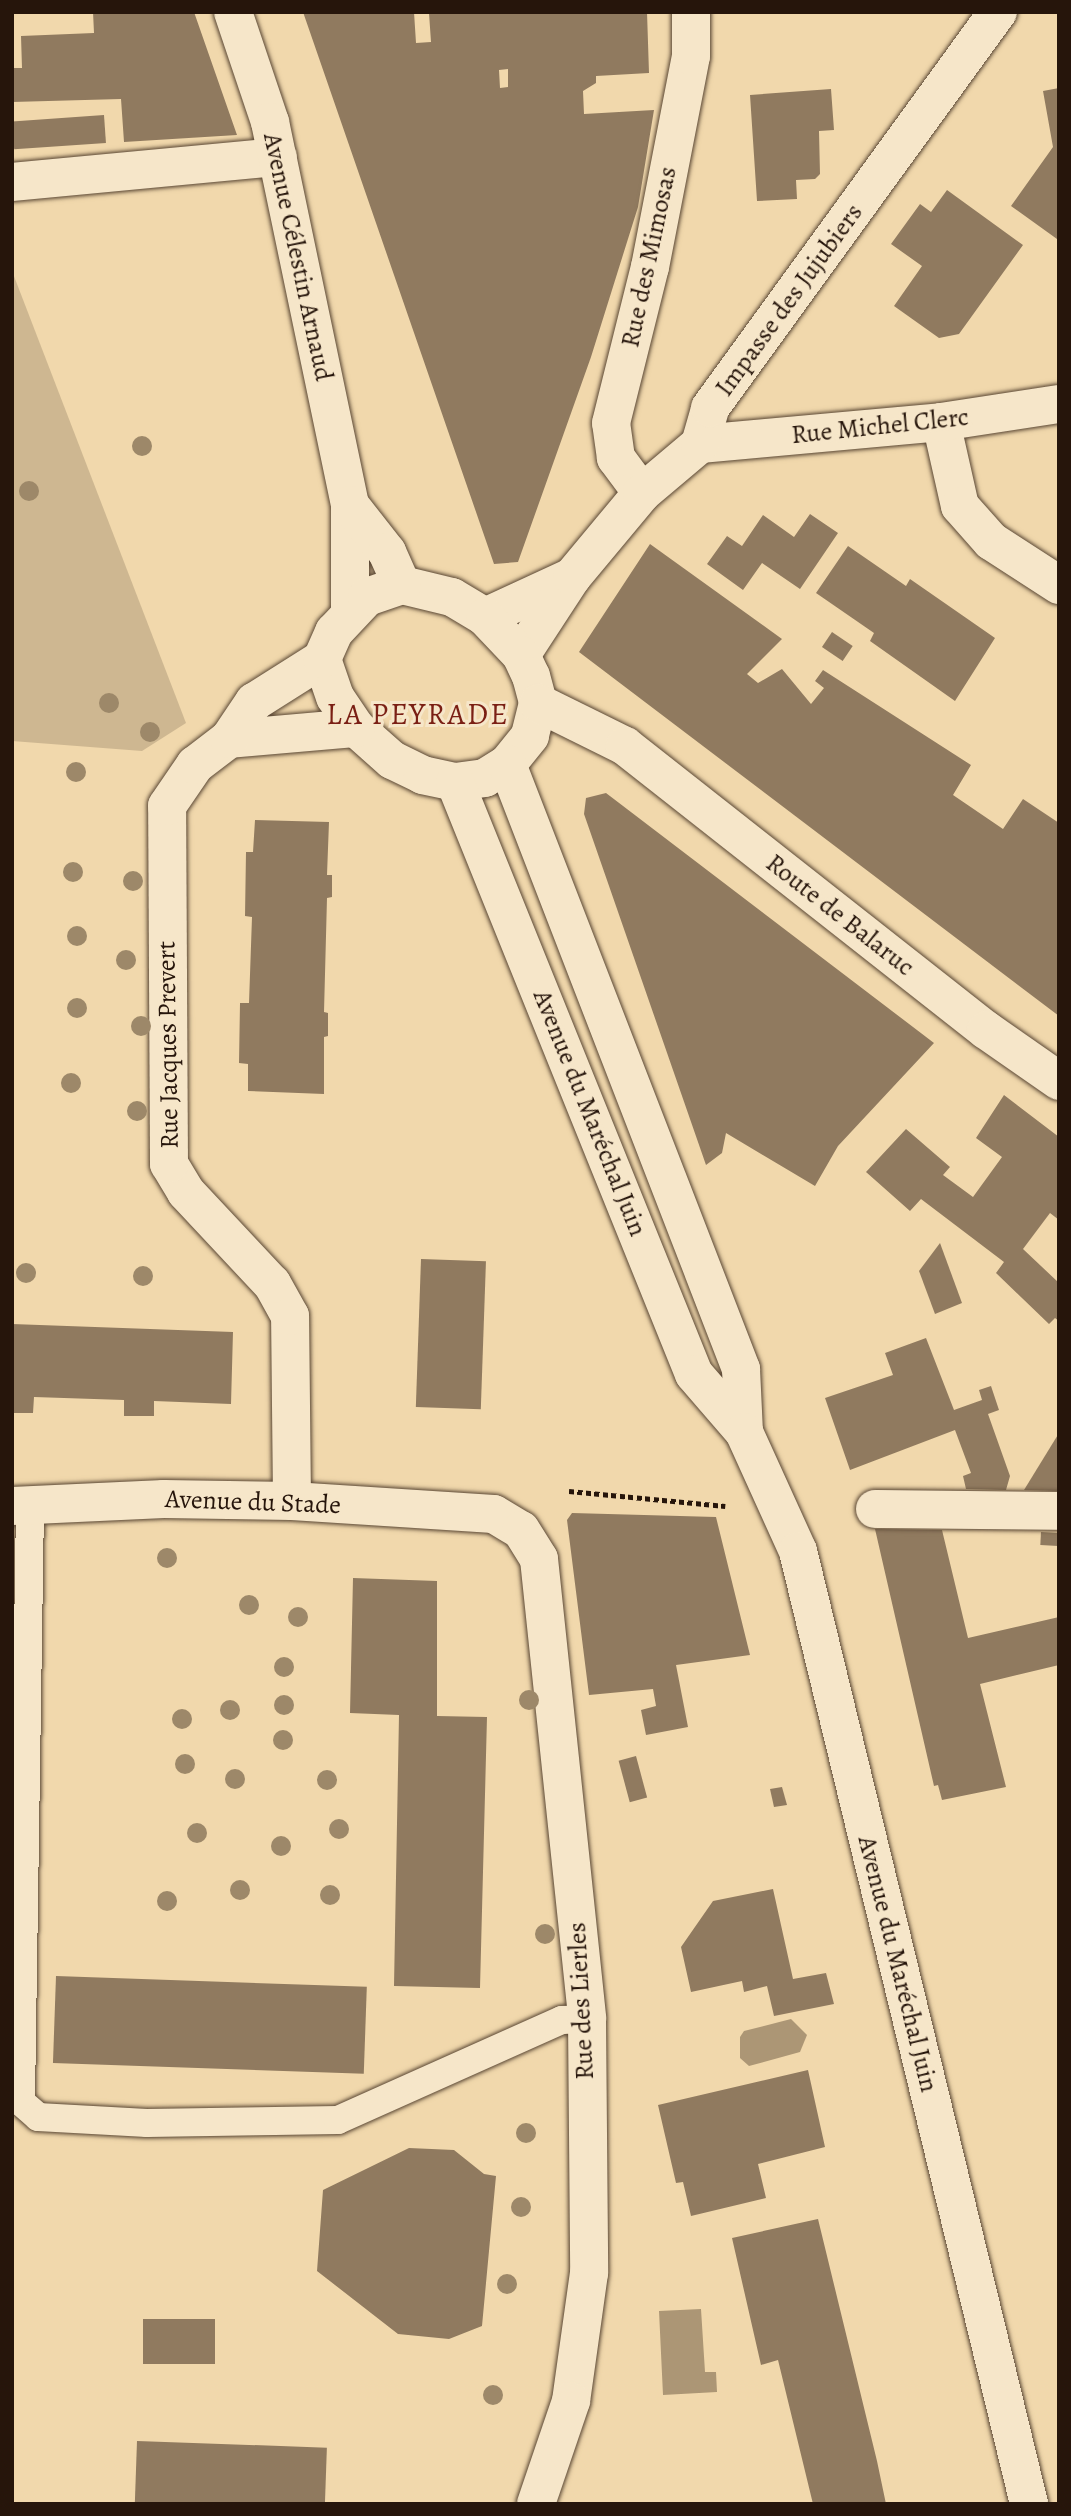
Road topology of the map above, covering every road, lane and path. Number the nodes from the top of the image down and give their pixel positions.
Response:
1 (233, 12) edge
2 (691, 12) edge
3 (998, 12) edge
4 (278, 157) junction
5 (12, 182) edge
6 (1059, 404) edge
7 (941, 422) junction
8 (700, 444) junction
9 (642, 493) junction
10 (350, 505) junction
11 (572, 577) junction
12 (402, 584) junction
13 (1059, 585) edge
14 (351, 610) junction
15 (485, 617) junction
16 (521, 655) junction
17 (322, 659) junction
18 (356, 728) junction
19 (525, 734) junction
20 (229, 739) junction
21 (455, 782) junction
22 (1059, 1081) edge
23 (744, 1432) junction
24 (569, 1491) dead end
25 (292, 1501) junction
26 (21, 1506) edge
27 (729, 1506) dead end
28 (876, 1509) dead end
29 (1059, 1511) edge
30 (494, 1514) joint
31 (587, 2019) junction
32 (536, 2504) edge
33 (1030, 2504) edge

1 - 4 street, Avenue Célestin Arnaud
2 - 9 street, Rue des Mimosas
3 - 8 street, Impasse des Jujubiers
4 - 5 street
4 - 10 street, Avenue Célestin Arnaud
6 - 7 street, Rue Michel Clerc
7 - 8 street, Rue Michel Clerc
7 - 13 street
8 - 9 street
9 - 11 street
10 - 12 street, Avenue Célestin Arnaud
10 - 14 street, Avenue Célestin Arnaud
11 - 15 street
11 - 16 street
12 - 14 street
12 - 15 street
14 - 17 street
15 - 16 street
16 - 19 street
17 - 18 street
17 - 20 street, Rue Jacques Prevert
18 - 20 street
18 - 21 street
19 - 21 street
19 - 22 street, Route de Balaruc
19 - 23 street, Avenue du Maréchal Juin
20 - 25 street, Rue Jacques Prevert
21 - 23 street, Avenue du Maréchal Juin
23 - 33 street, Avenue du Maréchal Juin
24 - 27 path
25 - 26 street, Avenue du Stade
25 - 30 street, Avenue du Stade
26 - 31 lane
28 - 29 street
30 - 31 street, Rue des Lierles
31 - 32 street, Rue des Lierles

